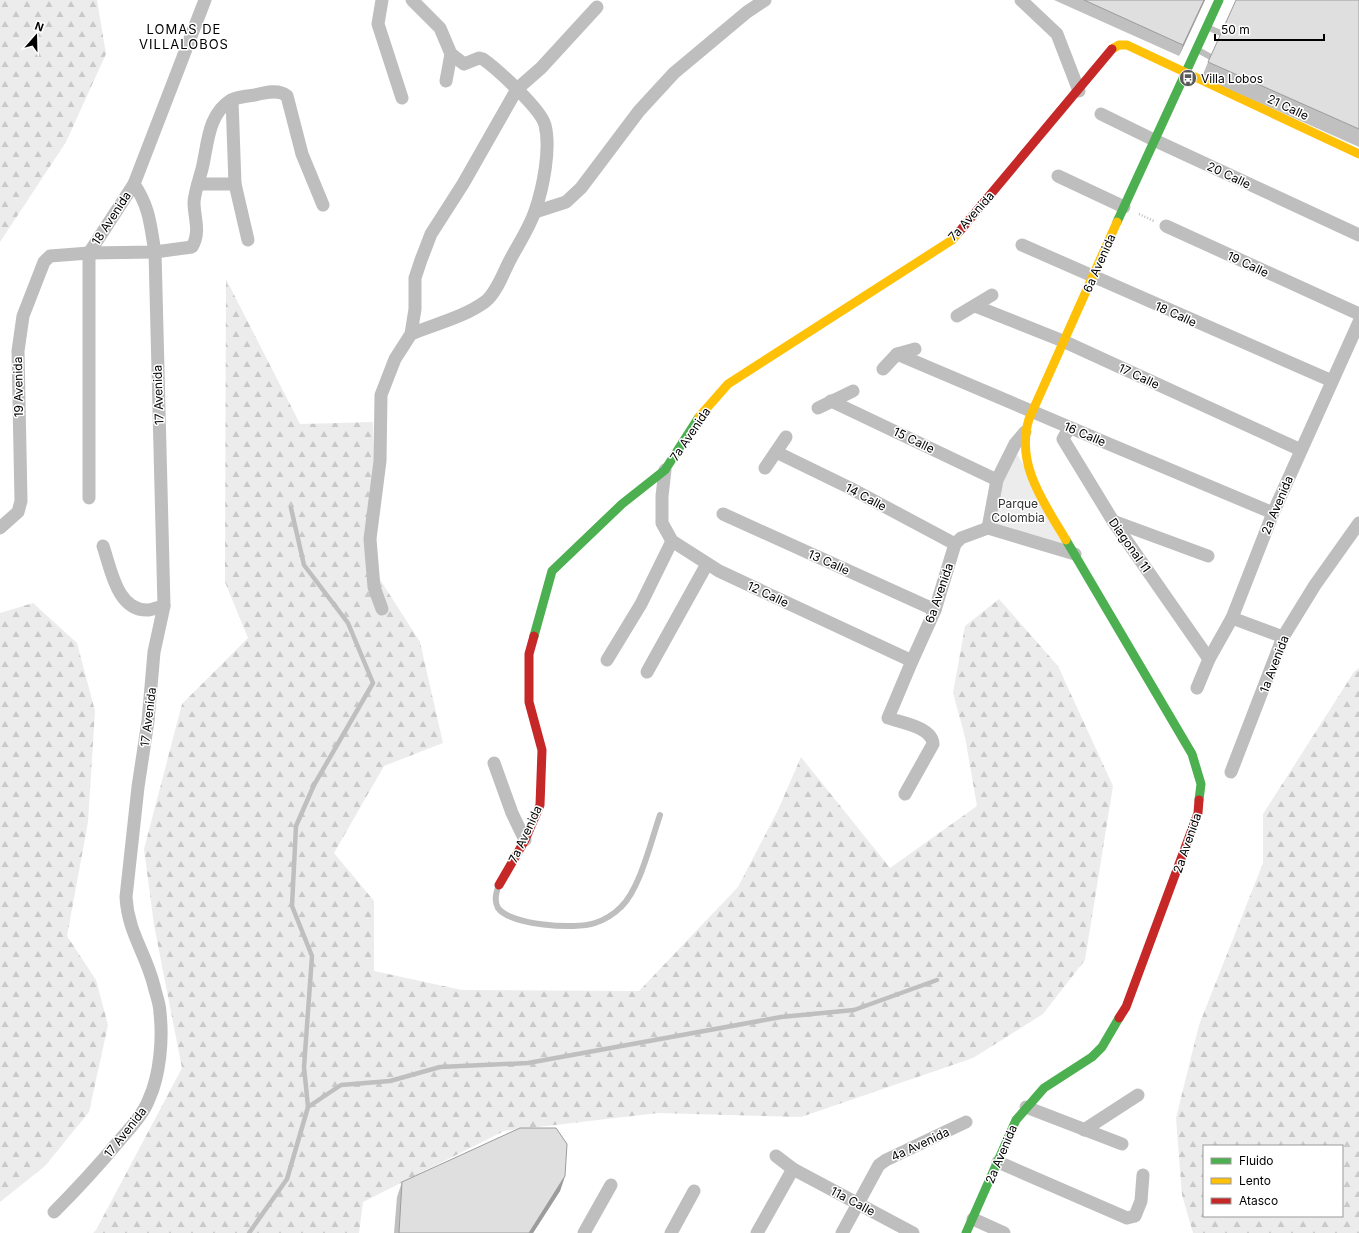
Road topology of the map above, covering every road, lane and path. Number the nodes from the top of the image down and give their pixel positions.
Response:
1 (205, 0) edge
2 (382, 0) edge
3 (412, 0) edge
4 (765, 0) edge
5 (1021, 0) edge
6 (1219, 0) edge
7 (597, 7) dead end
8 (1207, 27) junction
9 (1234, 39) edge
10 (1119, 45) joint
11 (1196, 50) junction
12 (451, 54) junction
13 (1223, 63) edge
14 (1186, 73) junction
15 (446, 81) dead end
16 (517, 90) junction
17 (1079, 91) junction
18 (402, 98) dead end
19 (232, 100) junction
20 (1101, 114) dead end
21 (1154, 140) junction
22 (1359, 154) edge
23 (1058, 176) dead end
24 (134, 184) junction
25 (198, 184) junction
26 (235, 184) junction
27 (323, 205) dead end
28 (1124, 207) junction
29 (535, 212) junction
30 (1138, 214) dead end
31 (1166, 226) joint
32 (1359, 236) edge
33 (248, 240) dead end
34 (1022, 244) dead end
35 (155, 252) junction
36 (89, 253) junction
37 (1093, 277) junction
38 (992, 295) dead end
39 (975, 306) junction
40 (1359, 314) edge
41 (957, 316) dead end
42 (1359, 322) edge
43 (411, 334) junction
44 (1063, 341) junction
45 (915, 349) dead end
46 (897, 354) junction
47 (883, 369) dead end
48 (1332, 381) junction
49 (853, 391) dead end
50 (831, 401) junction
51 (818, 408) dead end
52 (1032, 411) junction
53 (1069, 428) junction
54 (1025, 432) junction
55 (786, 437) dead end
56 (1301, 450) junction
57 (776, 452) junction
58 (765, 468) dead end
59 (665, 470) junction
60 (997, 480) junction
61 (89, 498) dead end
62 (1273, 513) junction
63 (724, 514) dead end
64 (1113, 521) junction
65 (1359, 523) edge
66 (0, 528) edge
67 (988, 528) junction
68 (672, 541) junction
69 (955, 544) junction
70 (103, 546) dead end
71 (1075, 554) junction
72 (1208, 556) dead end
73 (706, 564) junction
74 (164, 606) junction
75 (382, 609) dead end
76 (935, 610) junction
77 (1232, 618) junction
78 (1283, 636) junction
79 (1209, 659) junction
80 (607, 660) dead end
81 (912, 661) junction
82 (647, 672) dead end
83 (1197, 688) dead end
84 (494, 763) dead end
85 (1231, 772) dead end
86 (905, 794) dead end
87 (660, 815) dead end
88 (525, 840) junction
89 (499, 885) joint
90 (1138, 1095) dead end
91 (1026, 1107) junction
92 (966, 1122) dead end
93 (1084, 1130) junction
94 (1122, 1144) dead end
95 (776, 1156) dead end
96 (998, 1162) junction
97 (793, 1169) junction
98 (1143, 1175) dead end
99 (611, 1185) dead end
100 (694, 1191) dead end
101 (858, 1203) junction
102 (54, 1212) dead end
103 (973, 1219) junction
104 (584, 1233) edge
105 (672, 1233) edge
106 (757, 1233) edge
107 (842, 1233) edge
108 (913, 1233) edge
109 (966, 1233) edge
110 (1004, 1233) edge

1 - 24 street, 18 Avenida
2 - 18 street
3 - 12 street
4 - 29 street
5 - 17 street
6 - 8 main road, 6a Avenida
7 - 16 street
8 - 9 lane
8 - 11 main road, 6a Avenida
10 - 14 main road, 21 Calle
10 - 17 main road, 7a Avenida
11 - 13 lane
11 - 14 main road, 6a Avenida
12 - 15 street
12 - 16 street
14 - 21 main road, 6a Avenida
14 - 22 main road, 21 Calle
16 - 29 street
16 - 43 street
17 - 59 main road, 7a Avenida
19 - 25 street
19 - 26 street
19 - 27 street
20 - 21 street, 20 Calle
21 - 28 main road, 6a Avenida
21 - 32 street, 20 Calle
23 - 28 street
24 - 35 street, 17 Avenida
24 - 36 street, 18 Avenida
25 - 26 street
25 - 35 street
26 - 33 street
28 - 37 main road, 6a Avenida
29 - 43 street
30 - 31 path
31 - 40 street, 19 Calle
34 - 37 street, 18 Calle
35 - 36 street
35 - 74 street, 17 Avenida
36 - 61 street, 18 Avenida
36 - 66 street, 19 Avenida
37 - 44 main road, 6a Avenida
37 - 48 street, 18 Calle
38 - 39 street
39 - 41 street
39 - 44 street, 17 Calle
42 - 48 street, 2a Avenida
43 - 75 street
44 - 52 main road, 6a Avenida
44 - 56 street, 17 Calle
45 - 46 street
46 - 47 street
46 - 52 street, 16 Calle
48 - 56 street, 2a Avenida
49 - 50 street
50 - 51 street
50 - 60 street, 15 Calle
52 - 53 street, 16 Calle
52 - 54 main road, 6a Avenida
53 - 62 street, 16 Calle
53 - 64 street, Diagonal 11
54 - 60 street, 6a Avenida
54 - 71 main road, 2a Avenida
55 - 57 street
56 - 62 street, 2a Avenida
57 - 58 street
57 - 69 street, 14 Calle
59 - 68 street, 12 Calle
59 - 88 main road, 7a Avenida
60 - 67 street, 6a Avenida
62 - 77 street, 2a Avenida
63 - 76 street, 13 Calle
64 - 72 street
64 - 79 street, Diagonal 11
65 - 78 street, 1a Avenida
67 - 69 street
67 - 71 street
68 - 73 street, 12 Calle
68 - 80 street
69 - 76 street, 6a Avenida
70 - 74 street
71 - 91 main road, 2a Avenida
73 - 81 street, 12 Calle
73 - 82 street
74 - 102 street, 17 Avenida
76 - 81 street, 6a Avenida
77 - 78 street
77 - 79 street, 2a Avenida
78 - 85 street, 1a Avenida
79 - 83 street, 2a Avenida
81 - 86 street
84 - 88 street
87 - 89 lane, 7a Avenida
88 - 89 main road, 7a Avenida
90 - 93 street
91 - 93 street
91 - 96 main road, 2a Avenida
92 - 101 street, 4a Avenida
93 - 94 street
95 - 97 street, 11a Calle
96 - 98 street
96 - 103 main road, 2a Avenida
97 - 101 street, 11a Calle
97 - 106 street
99 - 104 street
100 - 105 street
101 - 107 street, 4a Avenida
101 - 108 street, 11a Calle
103 - 109 main road, 2a Avenida
103 - 110 street

